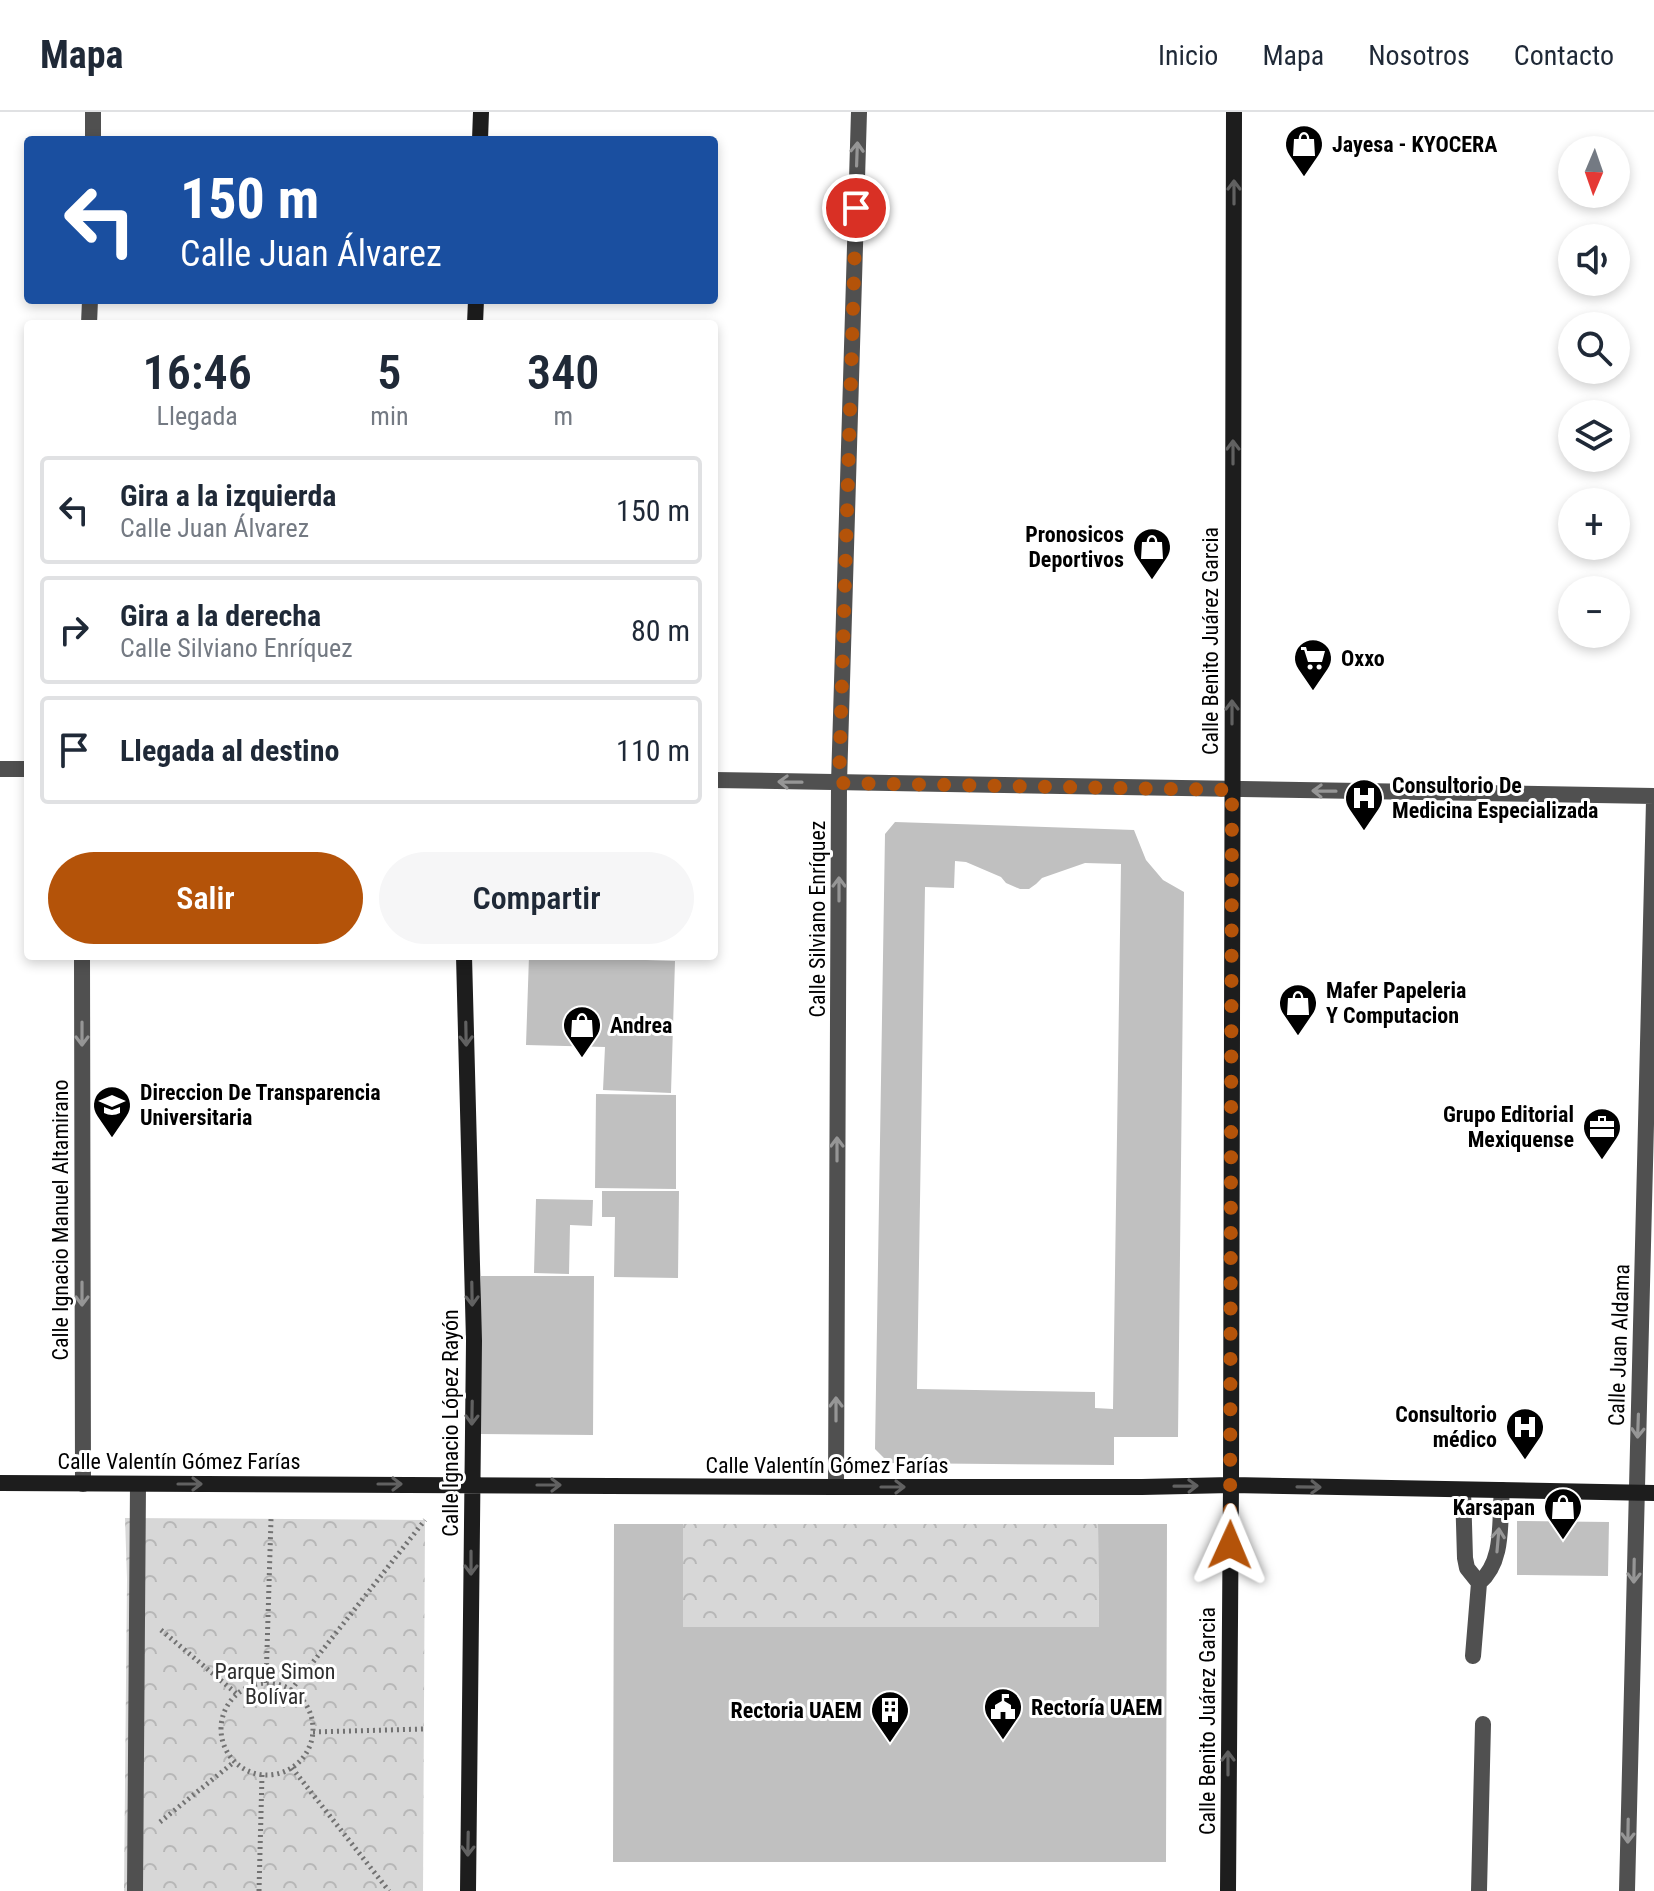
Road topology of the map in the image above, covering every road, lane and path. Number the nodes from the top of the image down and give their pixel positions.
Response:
1 (93, 112) edge
2 (481, 112) edge
3 (859, 112) edge
4 (1234, 112) edge
5 (93, 136) edge
6 (480, 136) edge
7 (0, 769) edge
8 (24, 769) edge
9 (718, 780) edge
10 (839, 783) junction
11 (1232, 790) junction
12 (1654, 798) edge
13 (82, 960) edge
14 (464, 960) edge
15 (0, 1483) edge
16 (83, 1484) junction
17 (138, 1484) junction
18 (471, 1485) junction
19 (1231, 1485) junction
20 (836, 1487) junction
21 (1463, 1490) junction
22 (1502, 1490) junction
23 (1636, 1493) junction
24 (1654, 1493) edge
25 (271, 1519) dead end
26 (425, 1520) dead end
27 (1479, 1583) junction
28 (137, 1610) junction
29 (1473, 1656) dead end
30 (266, 1683) junction
31 (291, 1690) junction
32 (237, 1694) junction
33 (1483, 1724) dead end
34 (424, 1729) dead end
35 (313, 1732) junction
36 (234, 1762) junction
37 (292, 1768) junction
38 (262, 1775) junction
39 (135, 1842) junction
40 (135, 1891) edge
41 (259, 1891) edge
42 (389, 1891) edge
43 (468, 1891) edge
44 (1228, 1891) edge
45 (1479, 1891) edge
46 (1627, 1891) edge

1 - 5 street
2 - 6 main road
10 -> 3 street, Calle Silviano Enríquez
11 -> 4 main road, Calle Benito Juárez Garcia
7 - 8 street
10 -> 9 street
10 - 11 street
20 -> 10 street, Calle Silviano Enríquez
12 -> 11 street
11 - 19 main road, Calle Benito Juárez Garcia
12 -> 23 street, Calle Juan Aldama
13 -> 16 street, Calle Ignacio Manuel Altamirano
14 -> 18 main road, Calle Ignacio López Rayón
15 - 16 main road, Calle Valentín Gómez Farías
16 - 17 main road, Calle Valentín Gómez Farías
17 -> 18 main road, Calle Valentín Gómez Farías
17 - 28 street
18 -> 20 main road, Calle Valentín Gómez Farías
18 -> 43 main road, Calle Ignacio López Rayón
20 -> 19 main road, Calle Valentín Gómez Farías
19 -> 21 main road, Calle Valentín Gómez Farías
44 -> 19 main road, Calle Benito Juárez Garcia
21 - 22 main road, Calle Valentín Gómez Farías
21 - 27 street
22 - 23 main road, Calle Valentín Gómez Farías
27 -> 22 street
23 - 24 main road, Calle Valentín Gómez Farías
23 -> 46 street, Calle Juan Aldama
25 - 30 path
26 - 31 path
27 - 29 street
28 - 32 path
28 - 39 street
30 - 31 path
30 - 32 path
31 - 35 path
32 - 36 path
33 - 45 street
34 - 35 path
35 - 37 path
36 - 38 path
36 - 39 path
37 - 38 path
37 - 42 path
38 - 41 path
39 - 40 street

